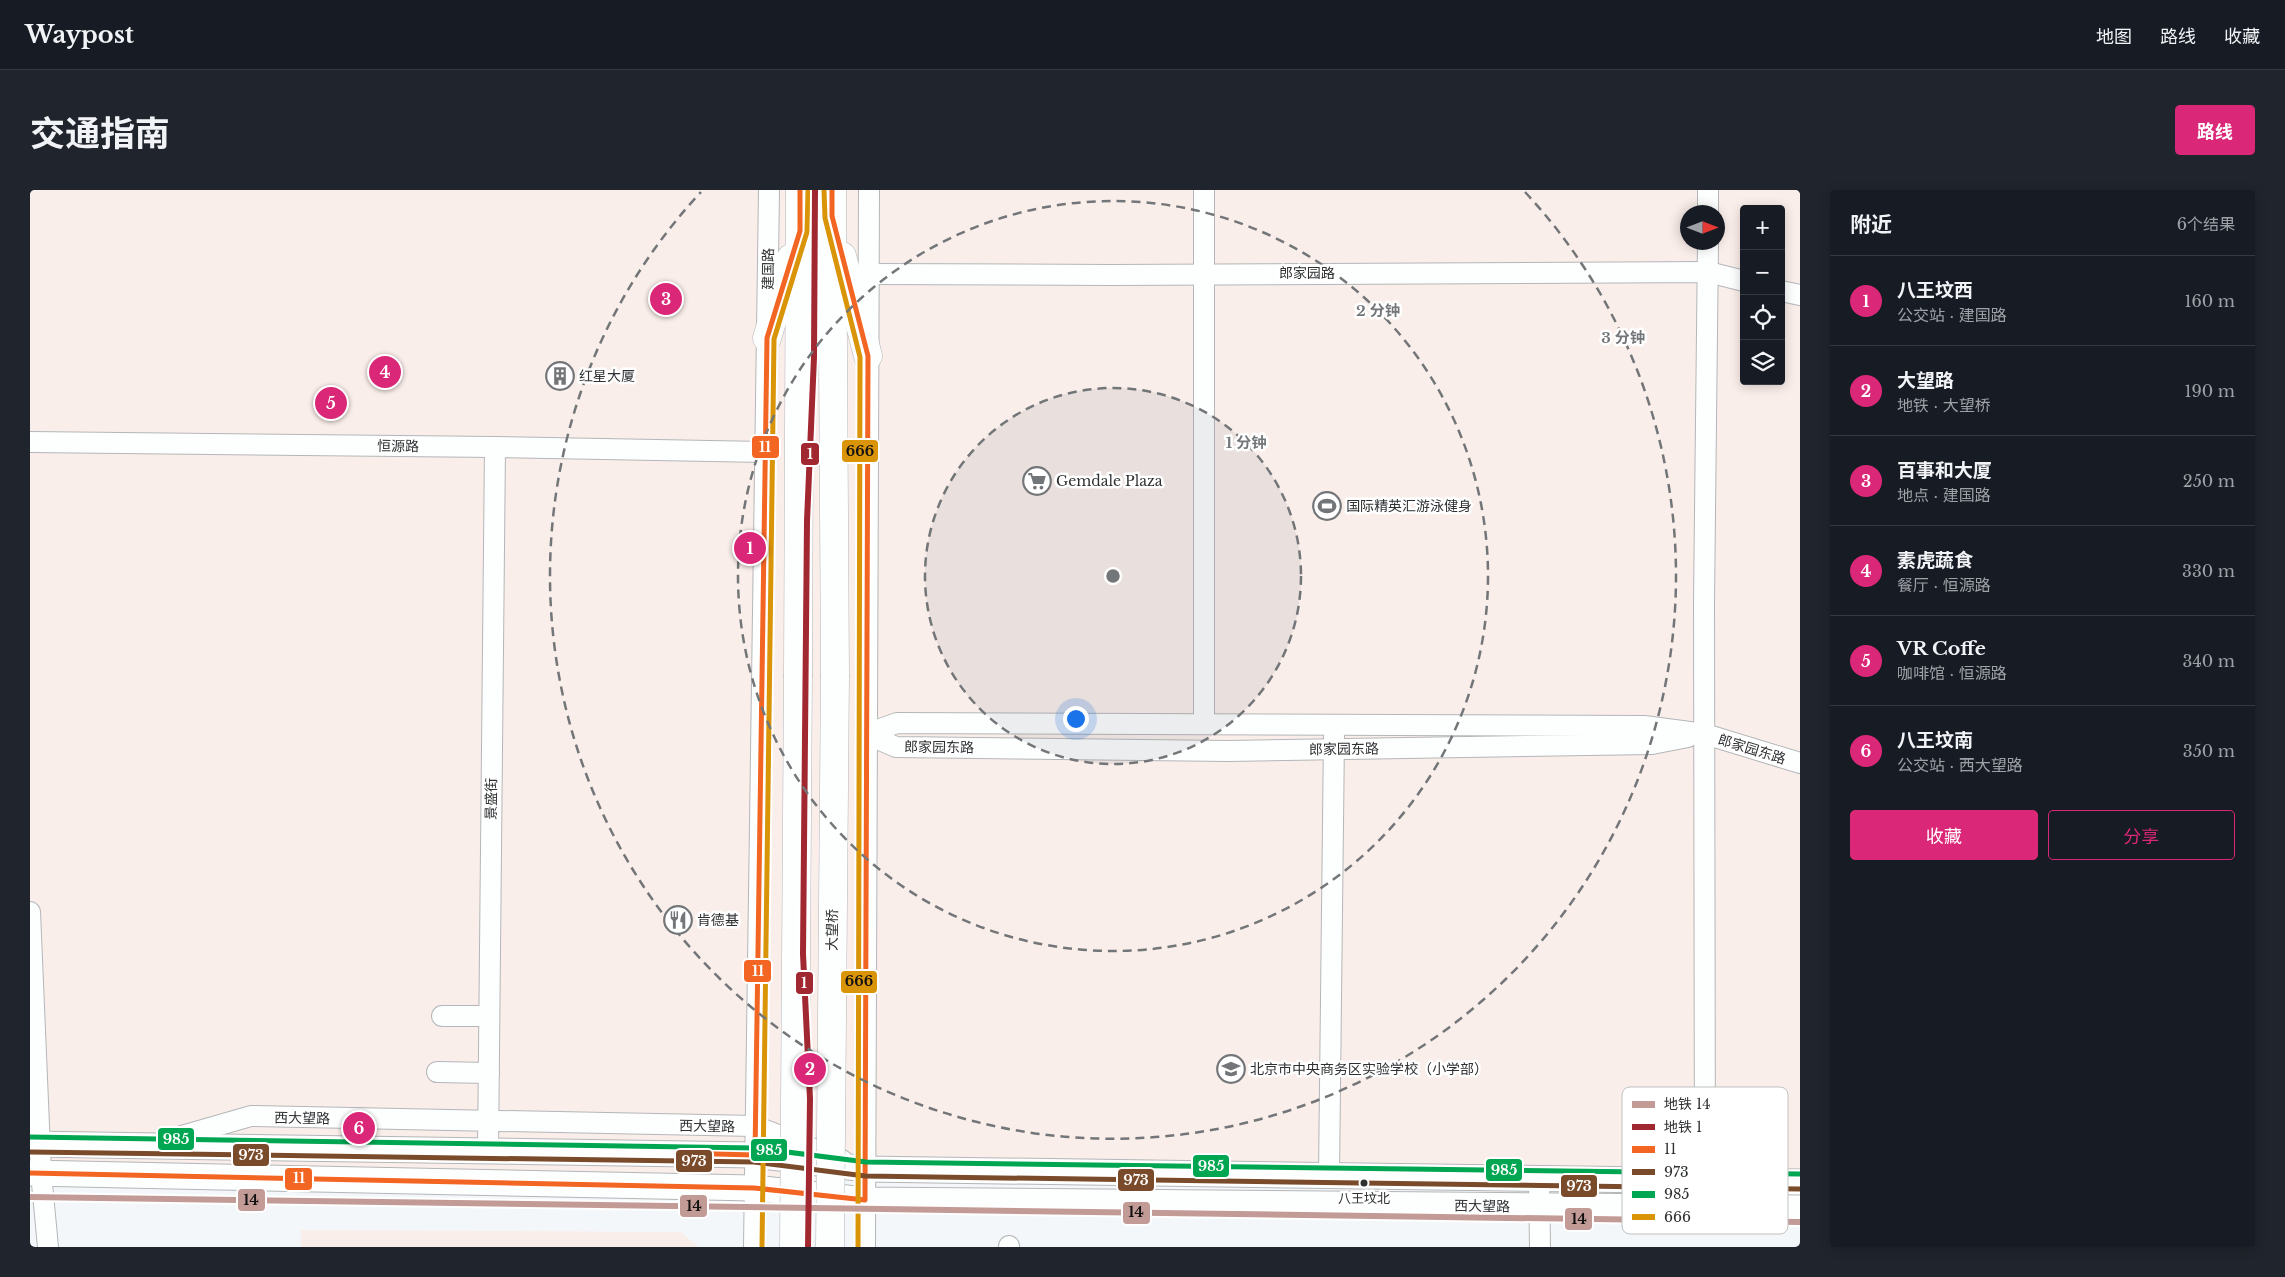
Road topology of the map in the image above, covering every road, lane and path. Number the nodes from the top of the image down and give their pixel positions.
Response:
1 (769, 190) edge
2 (800, 190) edge
3 (869, 190) edge
4 (1204, 190) edge
5 (1708, 190) edge
6 (832, 203) edge
7 (1708, 205) edge
8 (800, 231) junction
9 (1708, 250) edge
10 (1708, 272) junction
11 (1205, 273) junction
12 (868, 274) junction
13 (1740, 280) edge
14 (1785, 292) edge
15 (1800, 296) edge
16 (767, 338) junction
17 (868, 356) junction
18 (30, 442) edge
19 (495, 447) junction
20 (765, 452) junction
21 (1204, 724) junction
22 (1334, 724) junction
23 (866, 734) junction
24 (1705, 734) junction
25 (1333, 749) junction
26 (1800, 763) edge
27 (30, 912) edge
28 (442, 1016) dead end
29 (489, 1016) junction
30 (436, 1072) dead end
31 (489, 1073) junction
32 (1705, 1087) edge
33 (488, 1122) junction
34 (755, 1126) junction
35 (33, 1143) edge
36 (150, 1146) junction
37 (488, 1151) junction
38 (755, 1154) junction
39 (865, 1169) junction
40 (36, 1173) edge
41 (1329, 1175) junction
42 (1539, 1178) junction
43 (1622, 1179) edge
44 (754, 1188) junction
45 (865, 1200) junction
46 (1540, 1206) junction
47 (1622, 1207) edge
48 (48, 1247) edge
49 (754, 1247) edge
50 (794, 1247) edge
51 (830, 1247) edge
52 (864, 1247) edge
53 (1540, 1247) edge

1 - 16 street, 建国路
2 - 8 highway
3 - 12 street
4 - 11 street
5 - 7 street
6 - 17 highway
6 - 51 highway, 大望桥, bridge
8 - 16 highway
8 - 50 highway, bridge
9 - 10 street
10 - 11 street, 郎家园路
10 - 13 street, 郎家园路
10 - 24 street
11 - 12 street, 郎家园路
11 - 21 street
12 - 17 street
14 - 15 street
16 - 20 street, 建国路
17 - 23 street
18 - 19 street, 恒源路
19 - 20 street, 恒源路
19 - 29 street, 景盛街
20 - 34 street, 建国路
21 - 22 street, 郎家园东路
21 - 23 street, 郎家园东路
22 - 24 street, 郎家园东路
22 - 25 street
23 - 25 street, 郎家园东路
23 - 39 street
24 - 25 street, 郎家园东路
24 - 26 street, 郎家园东路
24 - 32 street
25 - 41 street
27 - 35 street
28 - 29 street
29 - 31 street, 景盛街
30 - 31 street
31 - 33 street, 景盛街
33 - 34 street, 西大望路
33 - 36 street, 西大望路
33 - 37 street, 景盛街
34 - 38 street, 建国路
34 - 39 street, 西大望路
35 - 36 main road, 西大望路
35 - 40 street
36 - 37 main road, 西大望路
37 - 38 main road, 西大望路
38 - 39 main road, 西大望路
38 - 44 street, 建国路
39 - 41 main road, 西大望路
39 - 45 street
40 - 44 main road
40 - 48 street
41 - 42 main road, 西大望路
42 - 43 main road, 西大望路
42 - 46 street
44 - 45 main road, 西大望路
44 - 49 street, 建国路
45 - 46 main road, 西大望路
45 - 52 street
46 - 47 main road, 西大望路
46 - 53 street

